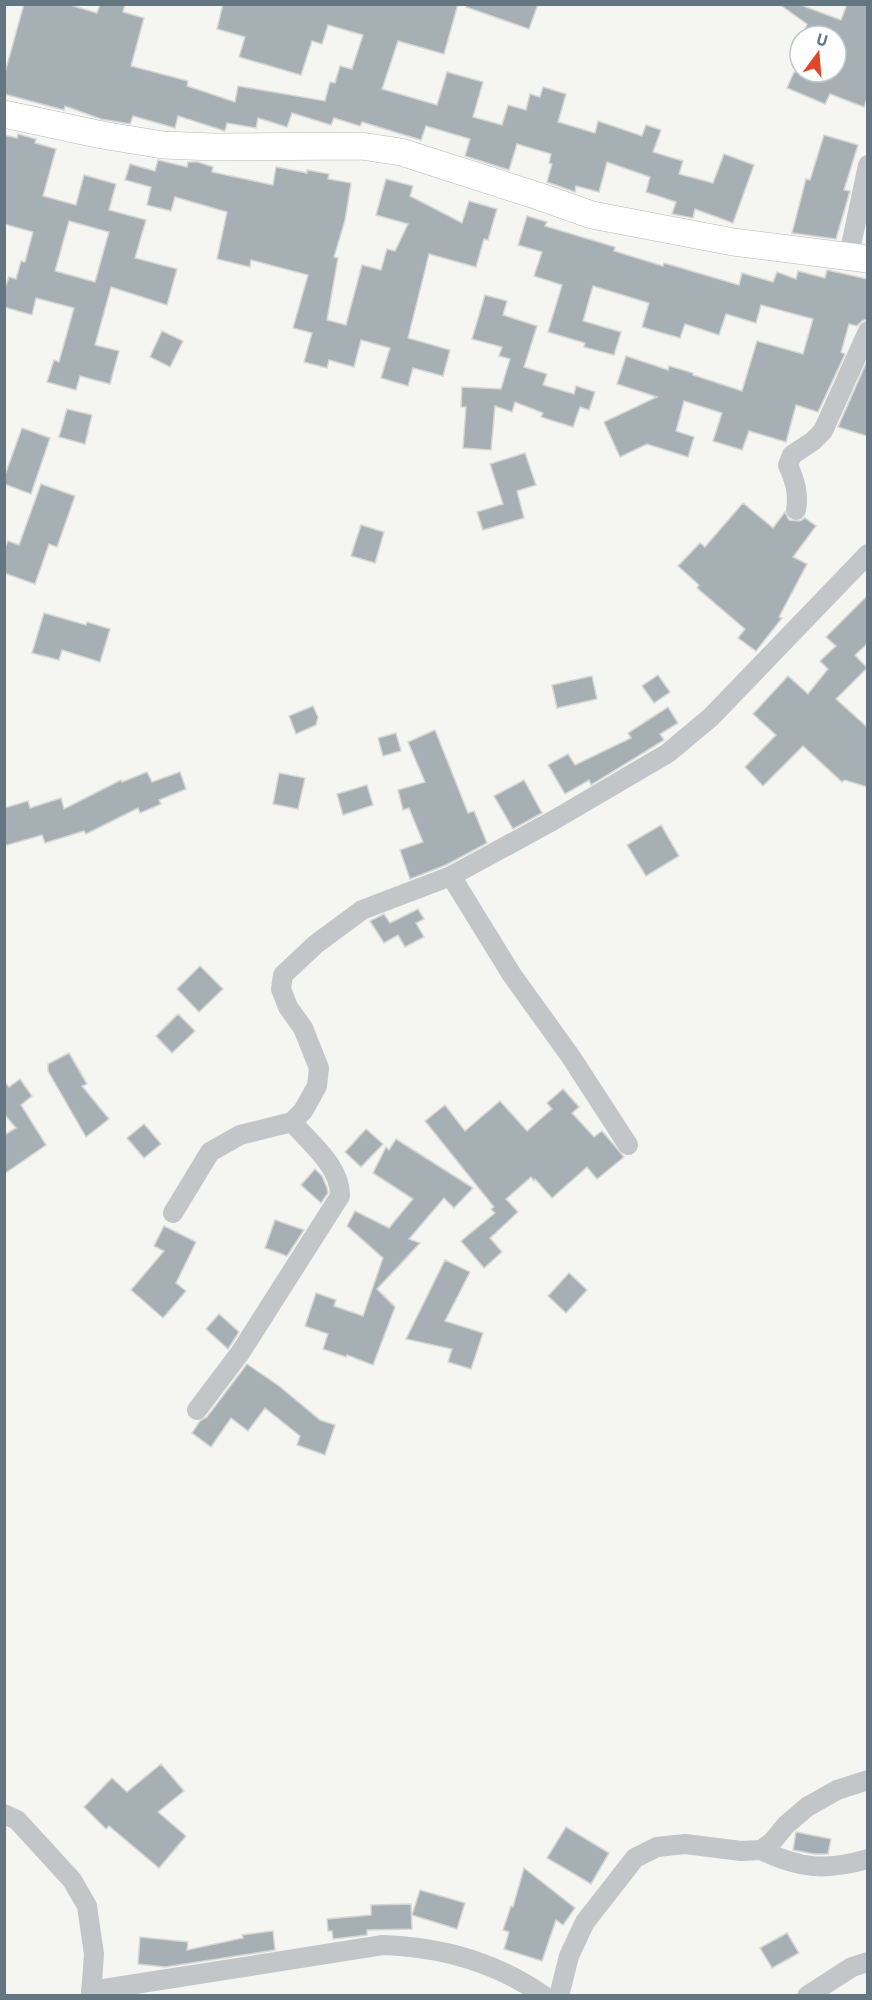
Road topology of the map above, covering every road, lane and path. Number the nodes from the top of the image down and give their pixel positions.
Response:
1 (4, 114) edge
2 (867, 165) edge
3 (858, 257) edge
4 (867, 331) edge
5 (796, 510) dead end
6 (867, 554) edge
7 (451, 876) junction
8 (292, 1122) junction
9 (628, 1145) dead end
10 (173, 1213) dead end
11 (197, 1410) dead end
12 (867, 1780) edge
13 (4, 1814) edge
14 (761, 1850) junction
15 (867, 1859) edge
16 (867, 1962) edge
17 (91, 1993) edge
18 (544, 1995) edge
19 (559, 1995) edge
20 (807, 1995) edge

1 - 3 main road
2 - 3 street
4 - 5 street
6 - 7 street
7 - 8 street
7 - 9 street
8 - 10 street
8 - 11 street
12 - 14 street
13 - 17 street
14 - 15 street
14 - 19 street
16 - 20 street
17 - 18 street

